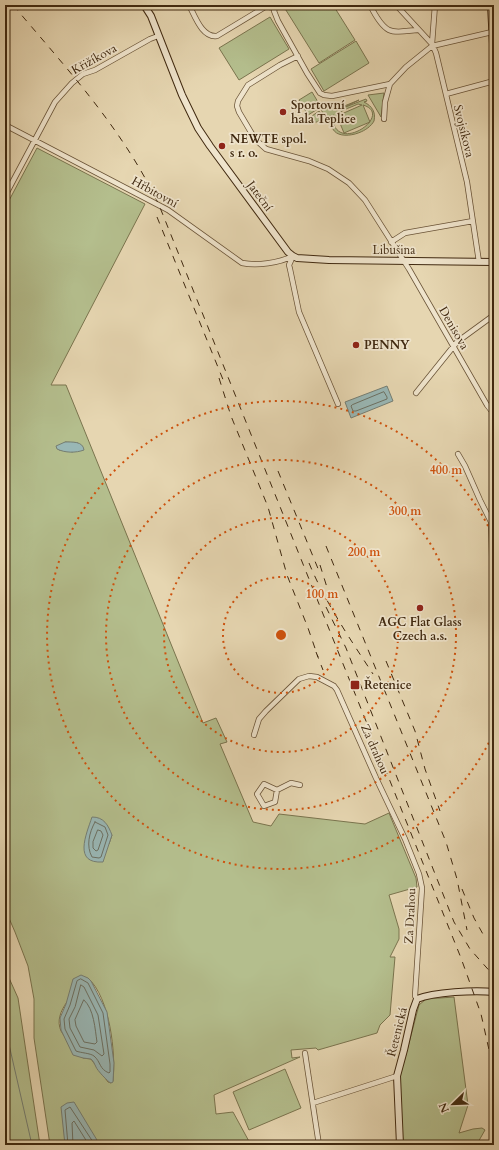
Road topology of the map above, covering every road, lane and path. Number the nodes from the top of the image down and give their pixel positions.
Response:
1 (144, 5) edge
2 (190, 5) edge
3 (370, 5) edge
4 (396, 5) edge
5 (435, 5) edge
6 (491, 5) edge
7 (275, 7) edge
8 (493, 14) edge
9 (418, 30) junction
10 (492, 32) junction
11 (158, 36) junction
12 (432, 46) junction
13 (298, 56) junction
14 (494, 63) edge
15 (494, 81) edge
16 (390, 84) junction
17 (446, 94) junction
18 (384, 119) dead end
19 (5, 125) edge
20 (34, 141) junction
21 (5, 196) edge
22 (473, 221) junction
23 (391, 242) junction
24 (294, 256) junction
25 (404, 261) junction
26 (479, 262) junction
27 (494, 262) edge
28 (494, 315) edge
29 (453, 346) junction
30 (416, 393) dead end
31 (338, 404) dead end
32 (494, 414) edge
33 (458, 454) dead end
34 (493, 521) edge
35 (494, 625) edge
36 (494, 632) edge
37 (494, 688) edge
38 (254, 735) dead end
39 (300, 786) dead end
40 (277, 790) junction
41 (395, 815) joint
42 (494, 992) edge
43 (417, 999) junction
44 (305, 1053) dead end
45 (397, 1076) junction
46 (312, 1103) junction
47 (318, 1145) edge
48 (400, 1145) edge

1 - 11 main road, Jateční
2 - 7 street
3 - 9 street
4 - 9 street
5 - 12 street, Svojsíkova
6 - 8 main road
7 - 13 street
8 - 10 main road
9 - 12 street
10 - 12 street
10 - 14 main road
11 - 20 street, Křižíkova
11 - 24 main road, Jateční
12 - 16 street
12 - 17 street, Svojsíkova
13 - 16 street
13 - 23 street, Denisova
15 - 17 street
16 - 18 street
17 - 22 street, Svojsíkova
19 - 20 street, Hřbitovní
20 - 21 street, Křižíkova
20 - 24 street, Hřbitovní
22 - 23 street, Libušina
22 - 26 street, Svojsíkova
23 - 25 street, Denisova
24 - 25 main road, Libušina
24 - 31 street
25 - 26 main road, Libušina
25 - 29 street, Denisova
26 - 27 main road, Libušina
28 - 29 street
29 - 30 street
29 - 32 street, Denisova
33 - 34 street
34 - 35 street
36 - 37 main road
38 - 41 street, Za drahou
39 - 40 street
40 - 40 street
41 - 43 street, Za Drahou
42 - 43 main road, Řetenická
43 - 45 main road, Řetenická
44 - 46 street
45 - 46 street
45 - 48 main road, Řetenická
46 - 47 street

